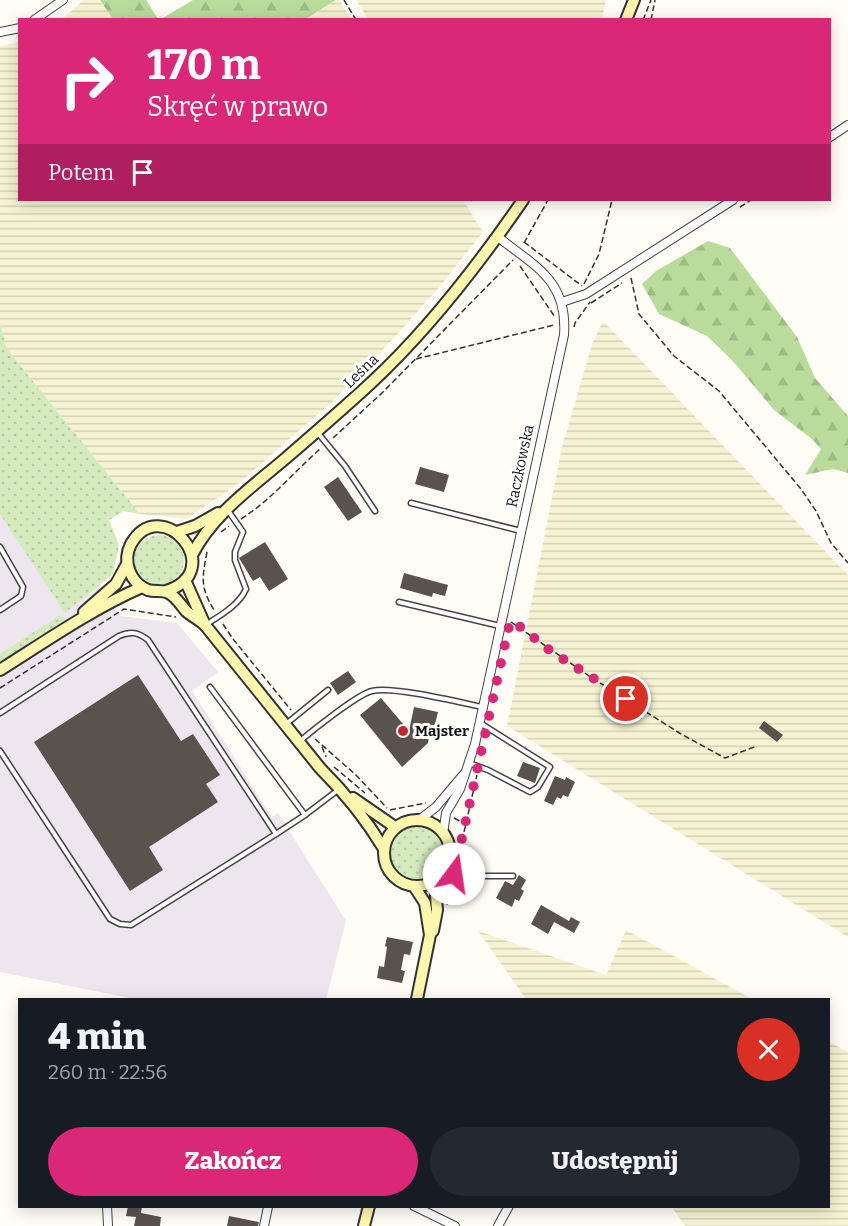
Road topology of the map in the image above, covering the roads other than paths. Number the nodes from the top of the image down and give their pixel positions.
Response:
1 (63, 0) edge
2 (634, 0) edge
3 (37, 18) edge
4 (627, 18) edge
5 (18, 28) edge
6 (0, 32) edge
7 (848, 125) edge
8 (831, 136) edge
9 (523, 201) edge
10 (731, 201) edge
11 (498, 237) junction
12 (562, 302) junction
13 (316, 432) junction
14 (411, 503) dead end
15 (226, 508) junction
16 (375, 511) dead end
17 (521, 531) junction
18 (177, 532) junction
19 (0, 547) edge
20 (192, 555) junction
21 (127, 564) junction
22 (184, 580) junction
23 (142, 587) junction
24 (166, 591) junction
25 (399, 602) dead end
26 (0, 610) edge
27 (501, 624) junction
28 (205, 625) junction
29 (66, 628) junction
30 (0, 670) edge
31 (210, 687) dead end
32 (328, 690) dead end
33 (483, 707) junction
34 (0, 713) edge
35 (479, 723) junction
36 (285, 725) junction
37 (299, 742) junction
38 (0, 751) edge
39 (467, 767) junction
40 (340, 788) junction
41 (305, 815) junction
42 (419, 820) junction
43 (395, 827) junction
44 (276, 834) junction
45 (443, 834) junction
46 (384, 849) junction
47 (449, 872) junction
48 (513, 876) dead end
49 (435, 881) junction
50 (414, 886) junction
51 (430, 935) junction
52 (417, 998) edge
53 (107, 1208) edge
54 (268, 1208) edge
55 (368, 1208) edge
56 (418, 1208) edge
57 (508, 1208) edge
58 (108, 1226) edge
59 (264, 1226) edge
60 (364, 1226) edge
61 (454, 1226) edge
62 (498, 1226) edge

1 - 3 street
2 - 4 main road
5 - 6 street
7 - 8 street
9 - 11 main road
10 - 12 street
11 - 12 street, Raczkowska
11 - 13 main road, Leśna
12 - 17 street, Raczkowska
13 - 15 main road, Leśna
13 - 16 lane
14 - 17 lane
15 - 18 main road, Leśna
15 - 20 main road, Leśna
15 - 28 lane
17 - 27 street, Raczkowska
18 - 20 main road
18 - 21 main road
19 - 26 lane
20 - 22 main road
21 - 23 main road
21 - 29 main road
22 - 24 main road
22 - 28 main road
23 - 24 main road
23 - 29 main road
24 - 28 main road
25 - 27 lane
27 - 33 street, Raczkowska
28 - 36 main road
29 - 30 main road
31 - 41 lane
32 - 36 lane
33 - 35 street, Raczkowska
33 - 37 lane
34 - 44 lane
35 - 39 street, Raczkowska
35 - 39 lane
36 - 37 main road
37 - 40 main road
38 - 44 lane
39 - 42 street, Raczkowska
39 - 45 street, Raczkowska
40 - 41 lane
40 - 43 main road
40 - 46 main road
41 - 44 lane
42 - 43 main road
42 - 45 main road
43 - 46 main road
45 - 47 main road
46 - 50 main road
47 - 48 lane
47 - 49 main road
49 - 50 main road
49 - 51 main road
50 - 51 main road
51 - 52 main road
53 - 58 street
54 - 59 street
55 - 60 main road
56 - 61 street
57 - 62 street

